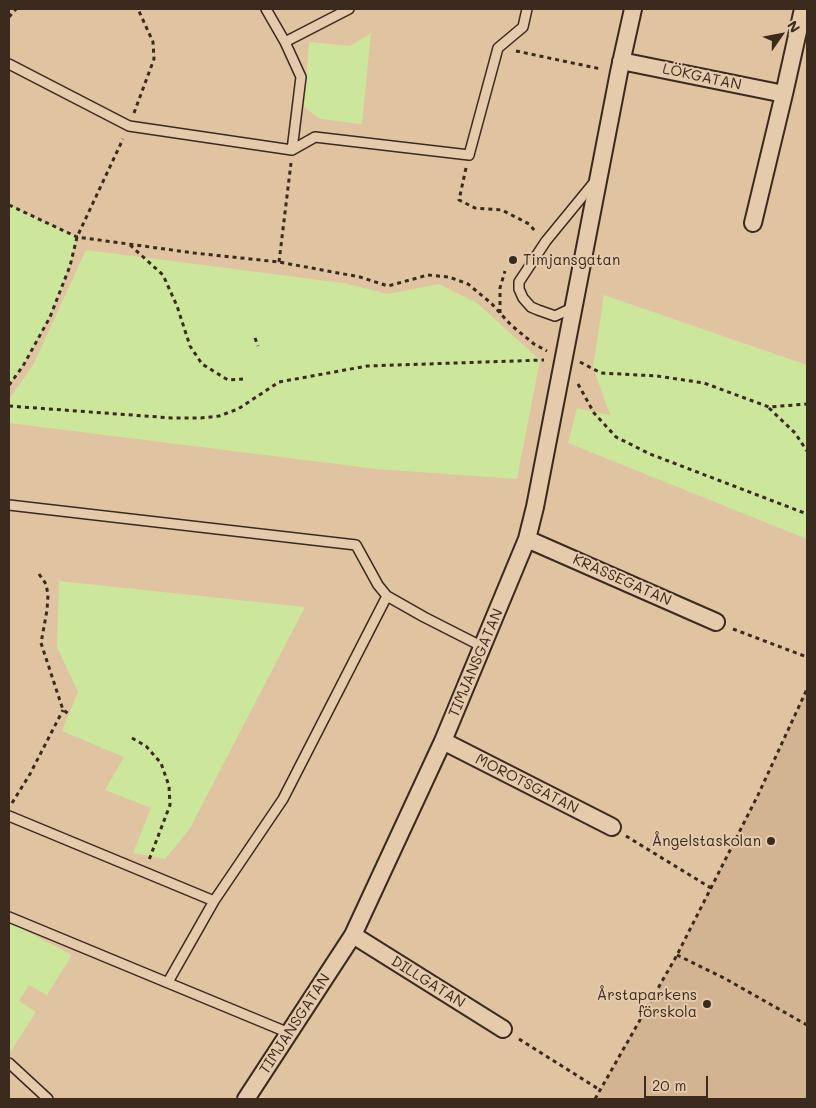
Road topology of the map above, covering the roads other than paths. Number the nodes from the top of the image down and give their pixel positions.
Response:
1 (266, 9) edge
2 (349, 9) edge
3 (527, 9) edge
4 (633, 9) edge
5 (803, 9) edge
6 (285, 42) junction
7 (9, 64) edge
8 (620, 66) junction
9 (784, 94) junction
10 (292, 150) junction
11 (598, 177) junction
12 (753, 223) dead end
13 (572, 308) junction
14 (9, 505) edge
15 (527, 539) junction
16 (387, 596) junction
17 (716, 622) road end
18 (483, 647) junction
19 (443, 741) junction
20 (9, 816) edge
21 (612, 827) road end
22 (214, 901) junction
23 (9, 917) edge
24 (353, 934) junction
25 (168, 982) junction
26 (503, 1029) road end
27 (289, 1033) junction
28 (9, 1064) edge
29 (48, 1099) edge
30 (246, 1099) edge

1 - 6 lane
2 - 6 lane
3 - 10 lane
4 - 8 street, TIMJANSGATAN
5 - 9 street
6 - 10 lane
7 - 10 lane
8 - 9 street, LÖKGATAN
8 - 11 street, TIMJANSGATAN
9 - 12 street
11 - 13 street, TIMJANSGATAN
11 - 13 lane
13 - 15 street, TIMJANSGATAN
14 - 16 lane
15 - 17 street, KRASSEGATAN
15 - 18 street, TIMJANSGATAN
16 - 18 lane
16 - 22 lane
18 - 19 street, TIMJANSGATAN
19 - 21 street, MOROTSGATAN
19 - 24 street, TIMJANSGATAN
20 - 22 lane
22 - 25 lane
23 - 25 lane
24 - 26 street, DILLGATAN
24 - 27 street, TIMJANSGATAN
25 - 27 lane
27 - 30 street, TIMJANSGATAN
28 - 29 lane

